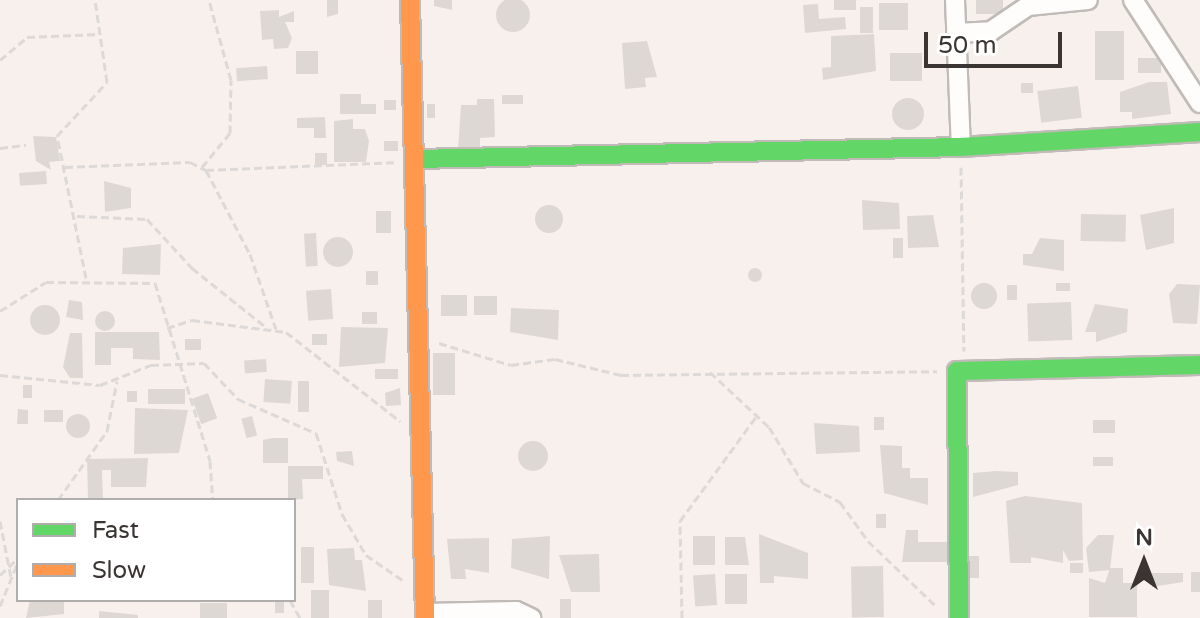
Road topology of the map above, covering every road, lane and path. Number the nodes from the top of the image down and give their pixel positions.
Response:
1 (95, 0) edge
2 (209, 0) edge
3 (410, 0) edge
4 (955, 0) edge
5 (1088, 0) edge
6 (1133, 0) edge
7 (956, 33) junction
8 (99, 34) junction
9 (0, 60) edge
10 (1200, 103) edge
11 (1200, 132) edge
12 (26, 145) dead end
13 (961, 147) junction
14 (0, 148) edge
15 (416, 159) junction
16 (65, 167) junction
17 (204, 168) junction
18 (75, 216) junction
19 (86, 278) junction
20 (0, 311) edge
21 (266, 327) junction
22 (167, 328) junction
23 (276, 329) junction
24 (421, 337) junction
25 (178, 363) junction
26 (1200, 365) edge
27 (960, 371) junction
28 (710, 372) junction
29 (0, 375) edge
30 (117, 381) junction
31 (758, 414) junction
32 (422, 438) junction
33 (59, 498) edge
34 (213, 498) edge
35 (0, 521) edge
36 (16, 561) edge
37 (16, 565) edge
38 (8, 567) junction
39 (0, 575) edge
40 (11, 577) junction
41 (425, 592) junction
42 (0, 606) edge
43 (425, 615) edge
44 (531, 618) edge
45 (682, 618) edge
46 (948, 618) edge
47 (959, 618) edge

1 - 8 path
2 - 17 path
3 - 15 street
4 - 7 street
5 - 7 street
6 - 10 street
7 - 13 street
8 - 9 path
8 - 16 path
11 - 13 street
12 - 14 path
13 - 15 street
13 - 27 path
15 - 17 path
15 - 24 street
16 - 17 path
16 - 18 path
17 - 23 path
18 - 19 path
18 - 21 path
19 - 20 path
19 - 22 path
21 - 22 path
21 - 23 path
22 - 25 path
23 - 32 path
24 - 28 path
24 - 32 street
25 - 30 path
25 - 34 path
25 - 41 path
26 - 27 street
27 - 28 path
27 - 47 street
28 - 31 path
29 - 30 path
30 - 33 path
31 - 45 path
31 - 46 path
32 - 41 street
35 - 38 path
36 - 38 path
37 - 40 path
38 - 39 path
38 - 40 path
40 - 42 path
41 - 43 street
43 - 44 street

